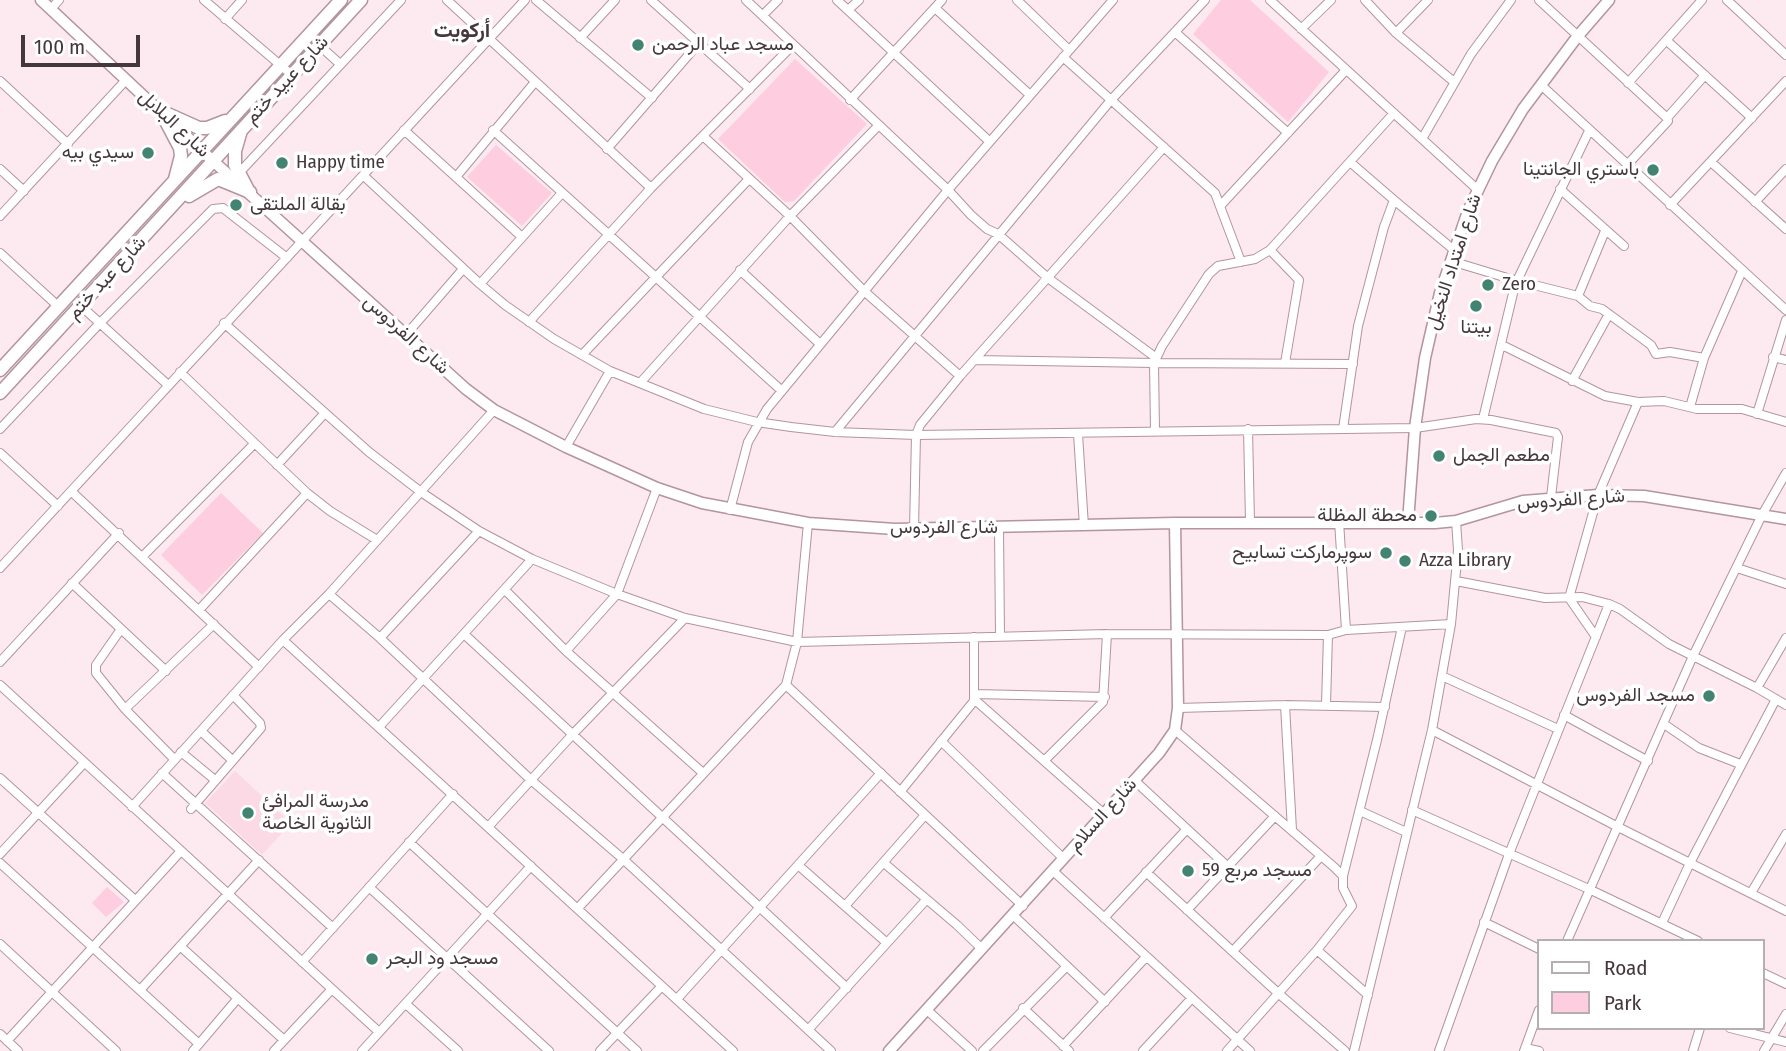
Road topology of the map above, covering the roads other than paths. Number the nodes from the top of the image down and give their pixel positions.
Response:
1 (41, 0) edge
2 (59, 0) edge
3 (204, 0) edge
4 (242, 0) edge
5 (341, 0) edge
6 (361, 0) edge
7 (401, 0) edge
8 (447, 0) edge
9 (525, 0) edge
10 (536, 0) edge
11 (615, 0) edge
12 (651, 0) edge
13 (746, 0) edge
14 (778, 0) edge
15 (837, 0) edge
16 (859, 0) edge
17 (942, 0) edge
18 (1017, 0) edge
19 (1205, 0) edge
20 (1269, 0) edge
21 (1331, 0) edge
22 (1365, 0) edge
23 (1428, 0) edge
24 (1511, 0) edge
25 (1539, 0) edge
26 (1609, 0) edge
27 (1702, 0) edge
28 (1727, 0) edge
29 (1110, 1) edge
30 (935, 8) junction
31 (51, 9) junction
32 (849, 10) junction
33 (763, 15) junction
34 (225, 19) junction
35 (1301, 29) junction
36 (1175, 32) junction
37 (1396, 33) junction
38 (580, 37) junction
39 (1577, 37) junction
40 (490, 40) junction
41 (1666, 40) junction
42 (699, 43) junction
43 (319, 45) junction
44 (793, 45) junction
45 (894, 53) junction
46 (1066, 53) junction
47 (1786, 55) edge
48 (340, 64) junction
49 (280, 65) junction
50 (1346, 70) junction
51 (292, 75) junction
52 (1705, 75) junction
53 (0, 80) edge
54 (126, 80) junction
55 (1786, 81) edge
56 (535, 82) junction
57 (1454, 82) junction
58 (1628, 83) junction
59 (1541, 85) junction
60 (750, 89) junction
61 (1030, 95) junction
62 (652, 98) junction
63 (850, 100) junction
64 (1111, 100) junction
65 (161, 111) junction
66 (1394, 113) junction
67 (232, 117) junction
68 (1667, 118) junction
69 (1752, 118) junction
70 (878, 126) junction
71 (243, 128) junction
72 (404, 130) junction
73 (493, 130) junction
74 (1589, 131) junction
75 (1288, 133) junction
76 (703, 136) junction
77 (1422, 139) junction
78 (989, 141) junction
79 (68, 144) junction
80 (1164, 147) junction
81 (607, 149) junction
82 (202, 151) junction
83 (214, 161) junction
84 (1350, 162) junction
85 (1711, 162) junction
86 (1628, 165) junction
87 (0, 169) edge
88 (1786, 169) edge
89 (238, 174) junction
90 (364, 176) junction
91 (456, 177) junction
92 (749, 178) junction
93 (174, 183) junction
94 (652, 188) junction
95 (1560, 189) junction
96 (948, 190) junction
97 (1478, 190) junction
98 (24, 191) junction
99 (250, 192) junction
100 (562, 193) junction
101 (1394, 200) junction
102 (1755, 202) junction
103 (1221, 205) junction
104 (1670, 205) junction
105 (169, 211) junction
106 (0, 216) edge
107 (790, 216) junction
108 (1786, 229) edge
109 (1605, 232) junction
110 (608, 234) junction
111 (998, 234) junction
112 (522, 237) junction
113 (303, 241) junction
114 (1624, 246) dead end
115 (1270, 250) junction
116 (0, 253) edge
117 (1453, 256) junction
118 (287, 258) junction
119 (1241, 262) junction
120 (463, 269) junction
121 (740, 270) junction
122 (1742, 271) junction
123 (656, 277) junction
124 (1048, 278) junction
125 (1518, 280) junction
126 (480, 284) junction
127 (864, 291) junction
128 (1578, 296) junction
129 (81, 306) junction
130 (59, 307) junction
131 (1786, 310) edge
132 (1609, 314) junction
133 (698, 317) junction
134 (1786, 320) edge
135 (529, 322) junction
136 (100, 323) junction
137 (224, 323) junction
138 (914, 335) junction
139 (405, 336) junction
140 (820, 344) junction
141 (1502, 345) junction
142 (582, 355) junction
143 (1773, 357) junction
144 (1704, 358) junction
145 (975, 360) junction
146 (1154, 360) junction
147 (1786, 360) edge
148 (1285, 363) junction
149 (1353, 364) junction
150 (0, 370) edge
151 (610, 370) junction
152 (180, 372) junction
153 (960, 376) junction
154 (1572, 381) junction
155 (640, 383) junction
156 (168, 385) junction
157 (782, 391) junction
158 (0, 393) edge
159 (1638, 402) junction
160 (1690, 407) junction
161 (494, 410) junction
162 (324, 414) junction
163 (1757, 414) junction
164 (1483, 419) junction
165 (757, 422) junction
166 (1786, 422) edge
167 (1415, 428) junction
168 (0, 429) edge
169 (1248, 429) junction
170 (1343, 429) junction
171 (1155, 430) junction
172 (835, 432) junction
173 (1078, 434) junction
174 (916, 435) junction
175 (254, 444) junction
176 (566, 447) junction
177 (0, 453) edge
178 (277, 465) junction
179 (1786, 473) edge
180 (657, 488) junction
181 (72, 492) junction
182 (421, 492) junction
183 (307, 493) junction
184 (1598, 495) junction
185 (1551, 498) junction
186 (58, 506) junction
187 (730, 510) junction
188 (1762, 515) junction
189 (1786, 519) edge
190 (1339, 521) junction
191 (1456, 521) junction
192 (1250, 522) junction
193 (808, 523) junction
194 (1175, 523) junction
195 (1408, 523) junction
196 (1084, 526) junction
197 (999, 528) junction
198 (914, 529) junction
199 (479, 531) junction
200 (119, 533) junction
201 (377, 540) junction
202 (143, 556) junction
203 (532, 559) junction
204 (0, 568) edge
205 (1737, 568) junction
206 (1456, 581) junction
207 (72, 583) junction
208 (1786, 584) edge
209 (505, 590) junction
210 (329, 594) junction
211 (617, 594) junction
212 (1569, 598) junction
213 (1609, 604) junction
214 (200, 610) junction
215 (685, 618) junction
216 (214, 624) junction
217 (1451, 624) junction
218 (1402, 627) junction
219 (121, 629) junction
220 (1346, 630) junction
221 (464, 634) junction
222 (1107, 634) junction
223 (1177, 634) junction
224 (1328, 635) junction
225 (1000, 636) junction
226 (974, 637) junction
227 (380, 638) junction
228 (1596, 638) junction
229 (1786, 638) edge
230 (283, 640) junction
231 (797, 642) junction
232 (566, 651) junction
233 (1693, 656) junction
234 (0, 662) edge
235 (259, 667) junction
236 (166, 671) junction
237 (1442, 676) junction
238 (422, 680) junction
239 (0, 685) edge
240 (786, 685) junction
241 (1757, 688) junction
242 (611, 693) junction
243 (233, 695) junction
244 (975, 697) junction
245 (1105, 697) junction
246 (1776, 699) junction
247 (1285, 705) junction
248 (1326, 705) junction
249 (1786, 705) edge
250 (1385, 707) junction
251 (1178, 708) junction
252 (125, 709) junction
253 (1564, 715) junction
254 (1664, 724) junction
255 (380, 727) junction
256 (1558, 729) junction
257 (1175, 730) junction
258 (1432, 730) junction
259 (201, 731) junction
260 (573, 734) junction
261 (941, 741) junction
262 (181, 752) junction
263 (174, 759) junction
264 (232, 760) junction
265 (1045, 760) junction
266 (1648, 761) junction
267 (84, 763) junction
268 (1740, 764) junction
269 (162, 773) junction
270 (703, 773) junction
271 (881, 773) junction
272 (0, 778) edge
273 (215, 780) junction
274 (531, 780) junction
275 (1134, 780) junction
276 (1538, 785) junction
277 (900, 792) junction
278 (453, 793) junction
279 (194, 806) junction
280 (132, 807) junction
281 (1412, 810) junction
282 (1360, 811) junction
283 (38, 813) junction
284 (1103, 813) junction
285 (925, 815) junction
286 (663, 816) junction
287 (1275, 816) junction
288 (489, 826) junction
289 (1618, 827) junction
290 (1186, 829) junction
291 (1292, 830) junction
292 (1406, 832) junction
293 (1786, 834) edge
294 (410, 842) junction
295 (181, 851) junction
296 (0, 854) edge
297 (1509, 854) junction
298 (1321, 856) junction
299 (1063, 858) junction
300 (623, 859) junction
301 (258, 860) junction
302 (0, 863) edge
303 (884, 863) junction
304 (1690, 863) junction
305 (799, 865) junction
306 (531, 866) junction
307 (1228, 867) junction
308 (1052, 870) junction
309 (1146, 872) junction
310 (1343, 876) junction
311 (369, 887) junction
312 (1591, 890) junction
313 (1751, 893) junction
314 (228, 894) junction
315 (135, 900) junction
316 (926, 900) junction
317 (845, 906) junction
318 (1023, 906) junction
319 (760, 907) junction
320 (578, 908) junction
321 (1187, 910) junction
322 (1786, 911) edge
323 (488, 914) junction
324 (1014, 915) junction
325 (1104, 918) junction
326 (1484, 922) junction
327 (1662, 923) junction
328 (333, 928) junction
329 (1568, 939) edge
330 (1694, 939) edge
331 (887, 943) junction
332 (0, 944) edge
333 (180, 946) junction
334 (93, 947) junction
335 (982, 949) junction
336 (1538, 949) edge
337 (1317, 950) junction
338 (722, 951) junction
339 (1233, 951) junction
340 (1146, 957) junction
341 (447, 960) junction
342 (302, 962) junction
343 (1067, 966) junction
344 (1765, 974) edge
345 (1786, 984) edge
346 (662, 987) junction
347 (847, 988) junction
348 (332, 989) junction
349 (140, 990) junction
350 (52, 993) junction
351 (1278, 993) junction
352 (1368, 995) junction
353 (238, 998) junction
354 (1192, 998) junction
355 (677, 999) junction
356 (1105, 1002) junction
357 (406, 1004) junction
358 (1023, 1008) junction
359 (927, 1010) junction
360 (1538, 1013) edge
361 (1786, 1014) edge
362 (808, 1030) junction
363 (1699, 1030) edge
364 (1738, 1030) edge
365 (379, 1032) junction
366 (617, 1032) junction
367 (0, 1034) edge
368 (1771, 1038) junction
369 (284, 1040) junction
370 (1237, 1040) junction
371 (8, 1041) junction
372 (1786, 1042) edge
373 (199, 1044) junction
374 (1066, 1048) edge
375 (1524, 1050) edge
376 (18, 1051) edge
377 (116, 1051) edge
378 (193, 1051) edge
379 (274, 1051) edge
380 (362, 1051) edge
381 (458, 1051) edge
382 (549, 1051) edge
383 (600, 1051) edge
384 (637, 1051) edge
385 (733, 1051) edge
386 (831, 1051) edge
387 (889, 1051) edge
388 (972, 1051) edge
389 (983, 1051) edge
390 (1143, 1051) edge
391 (1227, 1051) edge
392 (1250, 1051) edge
393 (1345, 1051) edge
394 (1354, 1051) edge
395 (1439, 1051) edge
396 (1539, 1051) edge
397 (1693, 1051) edge
398 (1764, 1051) edge

1 - 31 street, شارع البلابل
2 - 31 street
3 - 34 street
4 - 34 street
5 - 49 main road, شارع عبيد ختم
6 - 43 main road, شارع عبيد ختم
7 - 48 street
8 - 40 street
9 - 40 street
10 - 38 street
11 - 38 street
12 - 42 street
13 - 33 street
14 - 33 street
15 - 32 street
16 - 32 street
17 - 30 street
18 - 46 street
19 - 36 street
20 - 35 street
21 - 35 street
22 - 37 street
23 - 37 street
24 - 57 street
25 - 39 street
26 - 39 street, شارع امتداد النخيل
27 - 41 street
28 - 47 street
29 - 46 street
30 - 45 street
30 - 61 street
31 - 54 street, شارع البلابل
32 - 45 street
33 - 44 street
34 - 49 street
35 - 50 street
36 - 64 street
36 - 75 street
37 - 57 street
38 - 62 street
39 - 58 street
39 - 59 street, شارع امتداد النخيل
40 - 56 street
40 - 72 street
41 - 52 street
41 - 58 street
42 - 60 street
42 - 62 street
43 - 48 street
43 - 51 main road, شارع عبيد ختم
44 - 60 street
44 - 63 street
45 - 63 street
45 - 78 street
46 - 61 street
46 - 64 street
48 - 89 street
49 - 51 street
49 - 67 main road, شارع عبيد ختم
50 - 66 street
50 - 75 street
51 - 71 main road, شارع عبيد ختم
52 - 68 street
52 - 69 street
53 - 79 street
54 - 65 street, شارع البلابل
54 - 79 street
55 - 69 street
56 - 73 street
56 - 81 street
57 - 77 street
58 - 68 street
59 - 74 street
59 - 97 street, شارع امتداد النخيل
60 - 76 street
61 - 78 street
62 - 81 street
63 - 70 street
64 - 80 street
64 - 111 street
65 - 67 main road
65 - 82 street, شارع البلابل
65 - 93 main road
66 - 77 street
66 - 84 street
67 - 82 main road, شارع عبيد ختم
68 - 86 street
69 - 85 street
70 - 96 street
70 - 107 street
71 - 83 main road, شارع عبيد ختم
71 - 89 main road
72 - 90 street
72 - 91 street
73 - 91 street
73 - 100 street
74 - 86 street
74 - 95 street
75 - 103 street
76 - 92 street
76 - 94 street
77 - 97 street
78 - 96 street
79 - 98 street
80 - 103 street
80 - 124 street
81 - 94 street
82 - 83 street, شارع البلابل
82 - 93 main road, شارع عبد ختم
83 - 99 street, شارع الفردوس
83 - 105 main road, شارع عبد ختم
84 - 101 street
84 - 115 street
85 - 102 street
85 - 104 street
86 - 104 street
87 - 98 street
88 - 102 street
89 - 99 main road
90 - 113 street
90 - 120 street
91 - 112 street
92 - 107 street
92 - 123 street
93 - 130 main road, شارع عبد ختم
94 - 110 street
95 - 109 street
95 - 125 street
96 - 111 street
96 - 127 street
97 - 117 street, شارع امتداد النخيل
98 - 106 street
99 - 105 main road
99 - 113 street, شارع الفردوس
100 - 110 street
100 - 112 street
101 - 117 street
101 - 149 street
102 - 108 street
103 - 119 street
104 - 122 street
105 - 129 main road, شارع عبد ختم
107 - 121 street
107 - 127 street
109 - 114 street
109 - 128 street
110 - 123 street
110 - 135 street
111 - 124 street
111 - 138 street
112 - 126 street
113 - 118 street
113 - 139 street, شارع الفردوس
115 - 119 street
115 - 148 street
116 - 130 street
117 - 125 street
117 - 167 street, شارع امتداد النخيل
118 - 136 street
118 - 137 street
119 - 146 street
120 - 126 street
120 - 139 street
121 - 133 street
121 - 140 street
122 - 131 street
122 - 144 street
123 - 133 street
123 - 142 street
124 - 145 street
124 - 146 street
125 - 128 street
125 - 141 street
126 - 135 street
127 - 138 street
127 - 140 street
128 - 132 street
129 - 136 street
129 - 158 main road, شارع عبد ختم
130 - 150 main road, شارع عبد ختم
132 - 144 street
132 - 154 street
133 - 155 street
133 - 157 street
134 - 143 street
135 - 142 street
136 - 156 street
136 - 168 street
137 - 152 street
137 - 162 street
138 - 153 street
138 - 172 street
139 - 161 street, شارع الفردوس
140 - 157 street
141 - 154 street
141 - 164 street
142 - 151 street
143 - 147 street
143 - 163 street
144 - 160 street
145 - 146 street
145 - 153 street
146 - 148 street
146 - 171 street
148 - 149 street
149 - 170 street
151 - 155 street
151 - 176 street
152 - 156 street
152 - 175 street
153 - 174 street
154 - 159 street
155 - 165 street
156 - 181 street
157 - 165 street
159 - 160 street
159 - 184 street
160 - 163 street
161 - 176 street, شارع الفردوس
161 - 182 street
162 - 178 street
162 - 182 street
163 - 166 street
164 - 167 street
164 - 185 street
165 - 172 street
165 - 187 street
167 - 170 street
167 - 195 street, شارع امتداد النخيل
169 - 170 street
169 - 171 street
169 - 192 street
171 - 173 street
172 - 174 street
173 - 174 street
173 - 196 street
174 - 198 street
175 - 178 street
175 - 202 street
176 - 180 street, شارع الفردوس
177 - 186 street
178 - 183 street
179 - 188 street
180 - 187 street, شارع الفردوس
180 - 211 street
181 - 186 street
181 - 200 street
182 - 199 street
182 - 201 street
183 - 201 street
183 - 214 street
184 - 185 street, شارع الفردوس
184 - 188 street, شارع الفردوس
184 - 212 street
185 - 191 street, شارع الفردوس
186 - 204 street
187 - 193 street, شارع الفردوس
188 - 189 street, شارع الفردوس
188 - 205 street
190 - 192 street, شارع الفردوس
190 - 195 street, شارع الفردوس
190 - 220 street
191 - 195 street, شارع الفردوس
191 - 206 street
192 - 194 street, شارع الفردوس
193 - 198 street, شارع الفردوس
193 - 231 street
194 - 196 street, شارع الفردوس
194 - 223 street, شارع السلام
196 - 197 street, شارع الفردوس
197 - 198 street, شارع الفردوس
197 - 225 street
199 - 203 street
199 - 227 street
200 - 202 street
200 - 207 street
201 - 210 street
202 - 214 street
203 - 209 street
203 - 211 street
205 - 208 street
205 - 233 street
206 - 212 street
206 - 217 street
207 - 219 street
207 - 234 street
209 - 221 street
209 - 232 street
210 - 227 street
210 - 230 street
211 - 215 street
211 - 232 street
212 - 213 street
212 - 228 street
213 - 228 street
213 - 233 street
214 - 216 street
215 - 231 street
215 - 242 street
216 - 235 street
216 - 236 street
217 - 218 street
217 - 237 street
218 - 220 street
218 - 250 street
219 - 236 street
219 - 252 street
220 - 224 street
221 - 238 street
221 - 260 street
222 - 223 street
222 - 225 street
222 - 245 street
223 - 224 street
223 - 251 street, شارع السلام
224 - 248 street
225 - 226 street
226 - 231 street
226 - 244 street
227 - 238 street
228 - 253 street
229 - 241 street
230 - 235 street
230 - 255 street
231 - 240 street
232 - 242 street
233 - 241 street
233 - 254 street
235 - 243 street
236 - 252 street
237 - 256 street
237 - 258 street
238 - 255 street
238 - 274 street
239 - 267 street
240 - 270 street
240 - 271 street
241 - 246 street
242 - 260 street
242 - 270 street
243 - 259 street
243 - 264 street
244 - 245 street
244 - 261 street
244 - 265 street
245 - 265 street
246 - 249 street
246 - 268 street
247 - 248 street
247 - 251 street
247 - 291 street
248 - 250 street
250 - 282 street
251 - 257 street, شارع السلام
252 - 263 street
253 - 256 street
253 - 266 street
254 - 266 street
254 - 268 street
255 - 278 street
256 - 276 street
257 - 275 street, شارع السلام
257 - 287 street
258 - 276 street
258 - 281 street
259 - 262 street
259 - 264 street
260 - 274 street
260 - 286 street
261 - 277 street
261 - 299 street
262 - 263 street
262 - 273 street
263 - 269 street
264 - 273 street
265 - 284 street
266 - 289 street
267 - 280 street
267 - 283 street
268 - 304 street
269 - 279 street
269 - 280 street
270 - 286 street
271 - 277 street
271 - 305 street
272 - 283 street
273 - 279 street
274 - 288 street
274 - 300 street
275 - 284 street, شارع السلام
275 - 290 street
276 - 289 street
276 - 297 street
277 - 285 street
278 - 288 street
278 - 294 street
279 - 301 street
280 - 295 street
281 - 292 street
281 - 297 street
282 - 292 street
282 - 310 street
283 - 296 street
283 - 315 street
284 - 299 street, شارع السلام
285 - 303 street
285 - 318 street
286 - 300 street
286 - 319 street
287 - 291 street
287 - 307 street
288 - 306 street
289 - 304 street
289 - 312 street
290 - 307 street
290 - 309 street
291 - 298 street
292 - 352 street
293 - 313 street
294 - 311 street
294 - 323 street
295 - 314 street
295 - 315 street
297 - 312 street
297 - 326 street
298 - 310 street
298 - 339 street
299 - 308 street, شارع السلام
300 - 320 street
300 - 338 street
301 - 314 street
301 - 328 street
302 - 334 street
303 - 316 street
303 - 317 street
304 - 313 street
304 - 327 street
305 - 317 street
305 - 319 street
306 - 320 street
306 - 323 street
307 - 321 street
308 - 318 street, شارع السلام
308 - 325 street
309 - 321 street
309 - 325 street
310 - 337 street
311 - 328 street
311 - 341 street
312 - 327 street
312 - 329 street
313 - 322 street
314 - 333 street
314 - 342 street
315 - 334 street
316 - 331 street
316 - 335 street
317 - 331 street
318 - 324 street, شارع السلام
319 - 338 street
319 - 347 street
320 - 346 street
321 - 339 street
323 - 341 street
323 - 366 street
324 - 335 street, شارع السلام
324 - 343 street
325 - 340 street
326 - 336 street
326 - 395 street
327 - 330 street
328 - 342 street
331 - 347 street
332 - 350 street
333 - 349 street
333 - 353 street
334 - 349 street
334 - 350 street
335 - 359 street, شارع السلام
337 - 351 street
337 - 352 street
338 - 355 street
338 - 362 street
339 - 351 street
340 - 354 street
340 - 356 street
341 - 357 street
341 - 382 street
342 - 348 street
343 - 356 street
343 - 358 street
344 - 345 street
346 - 355 street
346 - 366 street
347 - 362 street
348 - 365 street
348 - 369 street
349 - 373 street
350 - 371 street
350 - 377 street
351 - 370 street
351 - 393 street
352 - 394 street
353 - 369 street
353 - 373 street
354 - 370 street
354 - 390 street
355 - 385 street
356 - 374 street
357 - 365 street
357 - 381 street
358 - 374 street
358 - 389 street
359 - 387 street, شارع السلام
359 - 388 street
360 - 375 street
361 - 368 street
362 - 386 street
363 - 397 street
364 - 368 street
365 - 380 street
366 - 383 street
366 - 384 street
367 - 371 street
368 - 372 street
368 - 398 street
369 - 379 street
370 - 391 street
370 - 392 street
371 - 376 street
373 - 378 street
375 - 396 street

